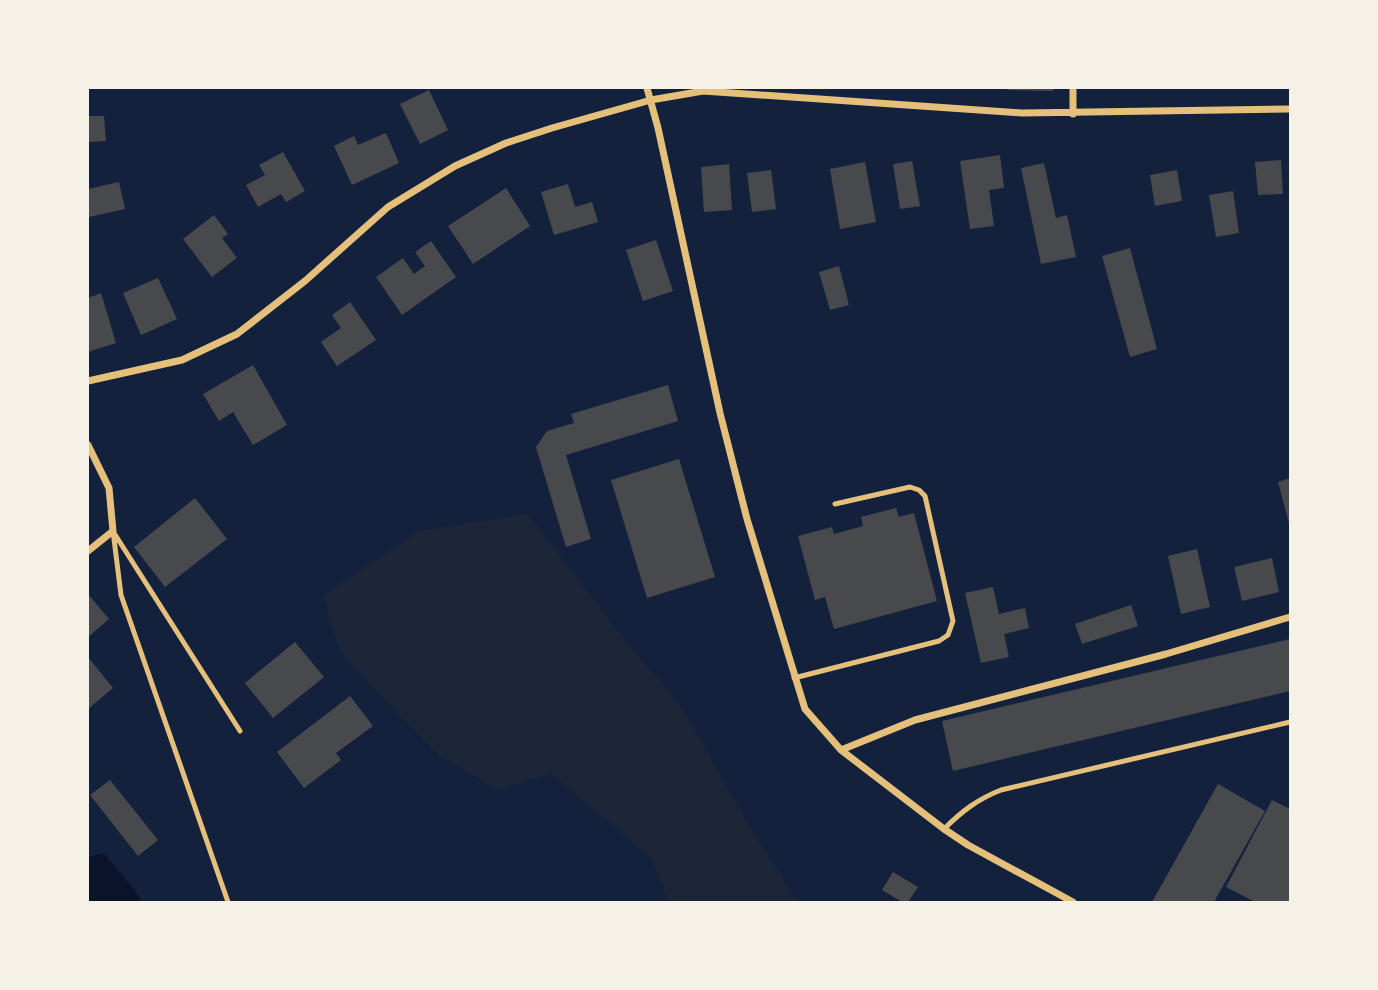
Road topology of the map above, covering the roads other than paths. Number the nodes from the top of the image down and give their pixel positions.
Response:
1 (647, 88) edge
2 (1073, 88) edge
3 (651, 100) junction
4 (1290, 109) edge
5 (1073, 114) junction
6 (88, 381) edge
7 (88, 445) edge
8 (835, 504) dead end
9 (113, 531) junction
10 (88, 551) edge
11 (1290, 617) edge
12 (794, 678) junction
13 (1290, 722) edge
14 (240, 731) dead end
15 (841, 750) junction
16 (944, 829) junction
17 (228, 902) edge
18 (1073, 902) edge

1 - 3 street
2 - 5 street
3 - 5 street
3 - 6 street
3 - 12 street
4 - 5 street
7 - 9 street
8 - 12 lane
9 - 10 street
9 - 14 lane
9 - 17 lane
11 - 15 street
12 - 15 street
13 - 16 lane
15 - 16 street
16 - 18 street

